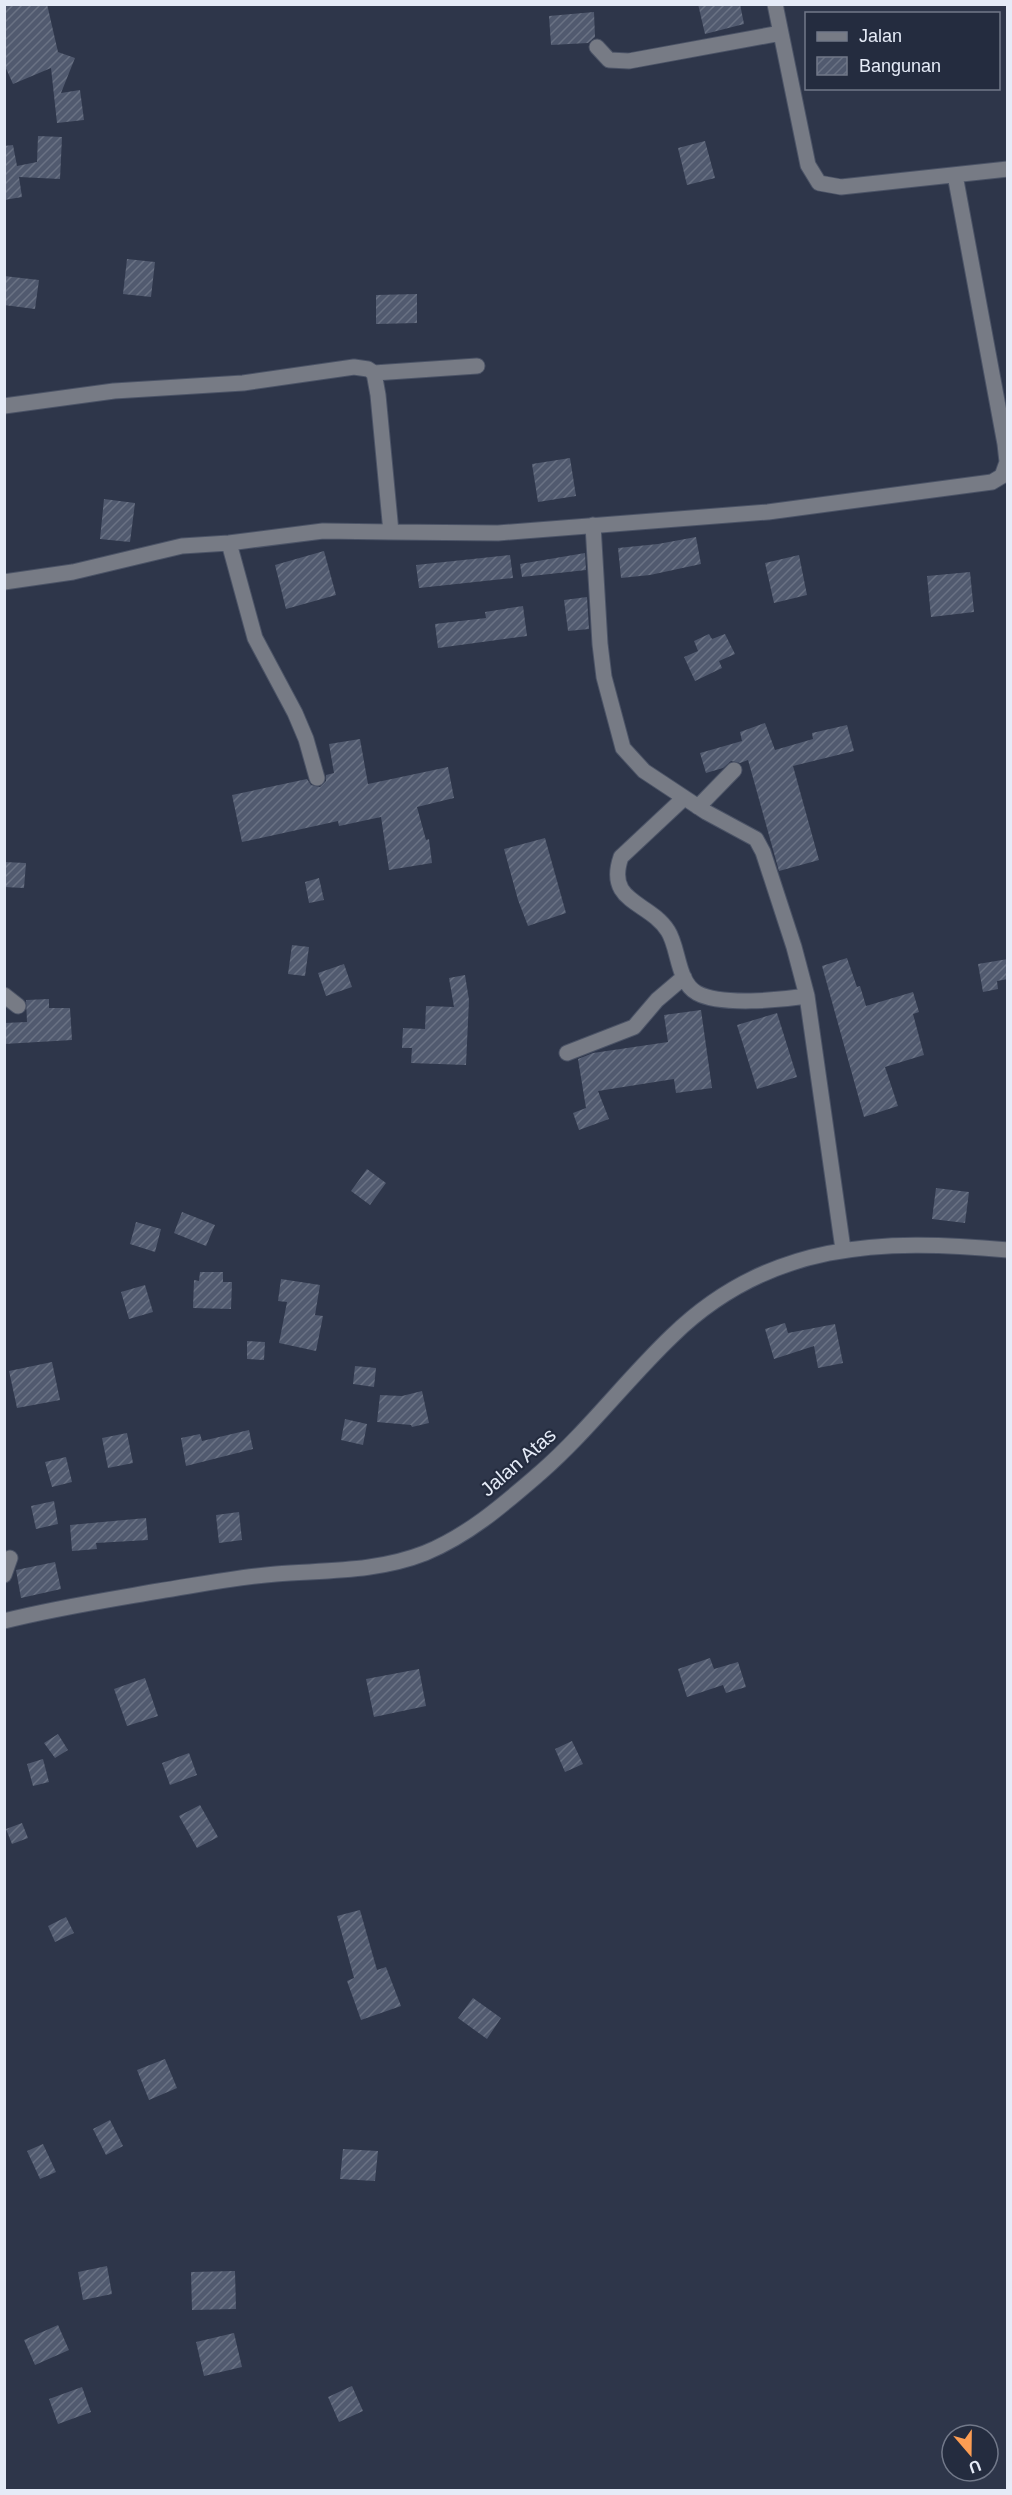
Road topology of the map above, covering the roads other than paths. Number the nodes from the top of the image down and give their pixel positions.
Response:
1 (775, 4) edge
2 (781, 33) junction
3 (597, 47) dead end
4 (1008, 169) edge
5 (955, 175) junction
6 (477, 366) dead end
7 (374, 373) junction
8 (4, 406) edge
9 (593, 525) junction
10 (391, 532) junction
11 (229, 543) junction
12 (4, 582) edge
13 (734, 770) dead end
14 (317, 778) dead end
15 (684, 798) junction
16 (699, 807) junction
17 (684, 977) junction
18 (4, 995) edge
19 (807, 996) junction
20 (18, 1006) dead end
21 (567, 1053) dead end
22 (843, 1249) junction
23 (1008, 1250) edge
24 (10, 1558) dead end
25 (4, 1575) edge
26 (4, 1622) edge

1 - 2 street
2 - 3 street
2 - 5 street
4 - 5 street
5 - 9 street
6 - 7 street
7 - 8 street
7 - 10 street
9 - 10 street
9 - 15 street
10 - 11 street
11 - 12 street
11 - 14 street
13 - 16 street
15 - 16 street
15 - 17 street
16 - 19 street
17 - 19 street
17 - 21 street
18 - 20 street
19 - 22 street
22 - 23 street, Jalan Atas
22 - 26 street, Jalan Atas
24 - 25 street

